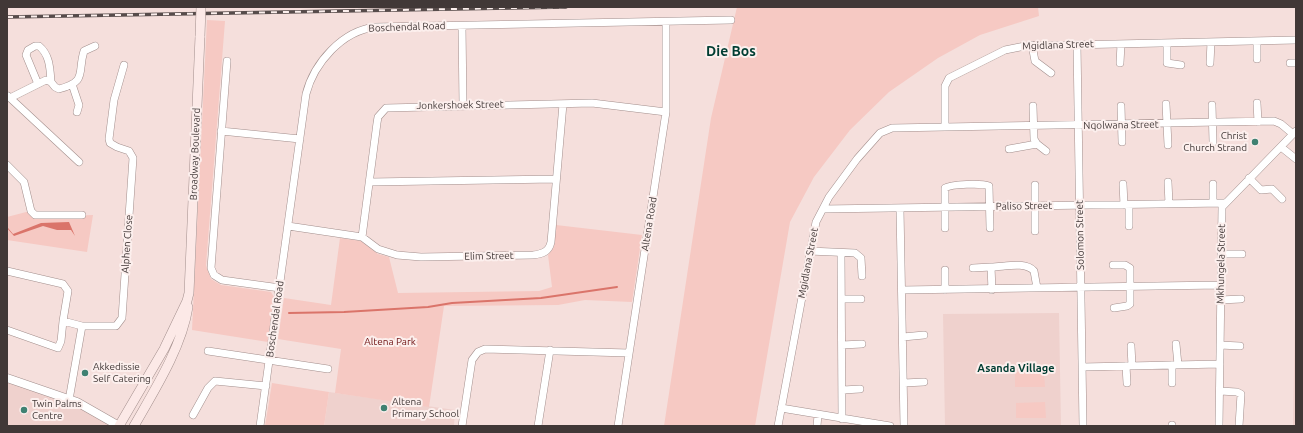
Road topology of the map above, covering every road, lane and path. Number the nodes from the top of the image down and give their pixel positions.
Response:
1 (201, 7) edge
2 (731, 20) dead end
3 (666, 22) junction
4 (462, 26) junction
5 (1296, 40) edge
6 (1257, 41) junction
7 (1211, 42) junction
8 (1167, 43) junction
9 (1121, 44) junction
10 (1077, 45) junction
11 (95, 46) dead end
12 (1032, 46) junction
13 (1257, 60) dead end
14 (227, 61) dead end
15 (1120, 63) dead end
16 (1210, 63) dead end
17 (124, 65) dead end
18 (1181, 65) dead end
19 (1051, 73) dead end
20 (51, 82) junction
21 (38, 84) junction
22 (72, 84) junction
23 (9, 96) edge
24 (1257, 103) dead end
25 (563, 104) junction
26 (1166, 104) dead end
27 (1212, 105) dead end
28 (463, 106) junction
29 (1033, 106) dead end
30 (1121, 106) dead end
31 (77, 112) dead end
32 (666, 112) junction
33 (1258, 122) junction
34 (1213, 123) junction
35 (1167, 124) junction
36 (1078, 125) junction
37 (1121, 125) junction
38 (1035, 126) junction
39 (945, 127) junction
40 (221, 131) junction
41 (1294, 133) edge
42 (300, 140) junction
43 (1122, 142) dead end
44 (1213, 142) dead end
45 (1037, 144) junction
46 (1168, 145) dead end
47 (1281, 147) junction
48 (1009, 149) dead end
49 (1046, 151) dead end
50 (1296, 159) edge
51 (79, 162) dead end
52 (7, 165) edge
53 (1249, 178) junction
54 (555, 179) junction
55 (370, 182) junction
56 (1168, 182) dead end
57 (1123, 184) dead end
58 (1213, 184) dead end
59 (1035, 185) dead end
60 (1282, 199) dead end
61 (1213, 203) junction
62 (1224, 203) junction
63 (1169, 204) junction
64 (1080, 205) junction
65 (1126, 205) junction
66 (1035, 206) junction
67 (990, 207) junction
68 (944, 208) junction
69 (823, 209) junction
70 (900, 209) junction
71 (82, 215) dead end
72 (288, 226) junction
73 (1129, 226) dead end
74 (945, 228) dead end
75 (990, 228) dead end
76 (1035, 231) dead end
77 (362, 237) junction
78 (809, 251) junction
79 (841, 253) junction
80 (1221, 254) junction
81 (1242, 254) dead end
82 (1113, 265) dead end
83 (991, 267) junction
84 (973, 268) dead end
85 (945, 270) dead end
86 (7, 271) edge
87 (862, 276) dead end
88 (1220, 285) junction
89 (1129, 286) junction
90 (1081, 287) junction
91 (280, 288) junction
92 (1037, 288) junction
93 (902, 290) junction
94 (945, 290) junction
95 (992, 290) junction
96 (842, 299) junction
97 (861, 299) dead end
98 (1241, 299) dead end
99 (1220, 300) junction
100 (187, 301) junction
101 (1114, 308) dead end
102 (63, 321) junction
103 (82, 326) junction
104 (7, 330) edge
105 (924, 335) dead end
106 (903, 337) junction
107 (862, 344) dead end
108 (1176, 344) dead end
109 (842, 345) junction
110 (1220, 345) junction
111 (1131, 346) dead end
112 (1240, 346) dead end
113 (550, 350) junction
114 (208, 351) dead end
115 (629, 353) junction
116 (270, 360) junction
117 (1220, 364) junction
118 (1175, 365) junction
119 (1128, 366) junction
120 (1082, 367) junction
121 (328, 369) dead end
122 (7, 378) edge
123 (924, 382) dead end
124 (904, 383) junction
125 (1172, 383) dead end
126 (1127, 384) dead end
127 (266, 386) junction
128 (860, 389) dead end
129 (843, 390) junction
130 (1220, 391) junction
131 (69, 400) junction
132 (781, 408) junction
133 (193, 415) dead end
134 (818, 415) junction
135 (842, 419) junction
136 (863, 424) edge
137 (119, 426) edge
138 (134, 426) edge
139 (260, 426) edge
140 (462, 426) edge
141 (538, 426) edge
142 (618, 426) edge
143 (778, 426) edge
144 (817, 426) edge
145 (890, 426) edge
146 (904, 426) edge
147 (1083, 426) edge
148 (1219, 426) edge
149 (1239, 426) edge

1 - 100 main road, Broadway Boulevard, bridge
2 - 3 street, Boschendal Road
3 - 4 street, Boschendal Road
3 - 32 street, Altena Road
4 - 28 street
4 - 42 street, Boschendal Road
5 - 6 street, Mgidlana Street
6 - 7 street, Mgidlana Street
6 - 13 street
7 - 8 street, Mgidlana Street
7 - 16 street
8 - 9 street, Mgidlana Street
8 - 18 street
9 - 10 street, Mgidlana Street
9 - 15 street
10 - 12 street, Mgidlana Street
10 - 36 street, Solomon Street
11 - 22 street
12 - 19 street
12 - 39 street, Mgidlana Street
14 - 40 street
17 - 103 street, Alphen Close
20 - 21 street
20 - 21 street
20 - 22 street
21 - 23 street
22 - 31 street
23 - 51 street
24 - 33 street
25 - 28 street, Jonkershoek Street
25 - 32 street, Jonkershoek Street
25 - 54 street, Elim Street
26 - 35 street
27 - 34 street
28 - 55 street, Jonkershoek Street
29 - 38 street
30 - 37 street
32 - 115 street, Altena Road
33 - 34 street, Nqolwana Street
33 - 41 street, Nqolwana Street
34 - 35 street, Nqolwana Street
34 - 44 street
35 - 37 street, Nqolwana Street
35 - 46 street
36 - 37 street, Nqolwana Street
36 - 38 street, Nqolwana Street
36 - 64 street, Solomon Street
37 - 43 street
38 - 39 street, Nqolwana Street
38 - 45 street
39 - 69 street, Mgidlana Street
40 - 42 street
40 - 91 street
41 - 47 street
42 - 72 street, Boschendal Road
45 - 48 street
45 - 49 street
47 - 50 street
47 - 53 street
52 - 71 street
53 - 60 street
53 - 62 street
54 - 55 street
54 - 77 street, Elim Street
55 - 77 street, Jonkershoek Street
56 - 63 street
57 - 65 street
58 - 61 street
59 - 66 street
61 - 62 street, Paliso Street
61 - 63 street, Paliso Street
62 - 80 street, Mkhungela Street
63 - 65 street, Paliso Street
64 - 65 street, Paliso Street
64 - 66 street, Paliso Street
64 - 90 street, Solomon Street
65 - 73 street
66 - 67 street, Paliso Street
66 - 76 street
67 - 68 street, Paliso Street
67 - 68 street
67 - 75 street
68 - 70 street, Paliso Street
68 - 74 street
69 - 70 street, Paliso Street
69 - 78 street, Mgidlana Street
70 - 93 street
72 - 77 street, Elim Street
72 - 91 street, Boschendal Road
78 - 79 street
78 - 132 street, Mgidlana Street
79 - 87 street
79 - 96 street
80 - 81 street
80 - 88 street, Mkhungela Street
82 - 89 street
83 - 84 street
83 - 92 street
83 - 95 street
85 - 94 street
86 - 102 street
88 - 89 street
88 - 99 street, Mkhungela Street
89 - 90 street
89 - 101 street
90 - 92 street
90 - 120 street, Solomon Street
91 - 116 street, Boschendal Road
92 - 95 street
93 - 94 street
93 - 106 street
94 - 95 street
96 - 97 street
96 - 109 street
98 - 99 street
99 - 110 street, Mkhungela Street
100 - 137 main road, Broadway Boulevard
100 - 138 main road, Broadway Boulevard
102 - 103 street
102 - 104 street
103 - 131 street
105 - 106 street
106 - 124 street
107 - 109 street
108 - 118 street
109 - 129 street
110 - 112 street
110 - 117 street, Mkhungela Street
111 - 119 street
113 - 115 street
113 - 140 street
113 - 141 street
114 - 116 street
115 - 142 street, Altena Road
116 - 121 street
116 - 127 street, Boschendal Road
117 - 118 street
117 - 130 street, Mkhungela Street
118 - 119 street
118 - 125 street
119 - 120 street
119 - 126 street
120 - 147 street, Solomon Street
122 - 131 street
123 - 124 street
124 - 146 street
127 - 133 street
127 - 139 street, Boschendal Road
128 - 129 street
129 - 135 street
130 - 148 street, Mkhungela Street
130 - 149 street
131 - 137 street
132 - 134 street
132 - 143 street, Mgidlana Street
134 - 135 street
134 - 144 street
135 - 136 street
136 - 145 street

